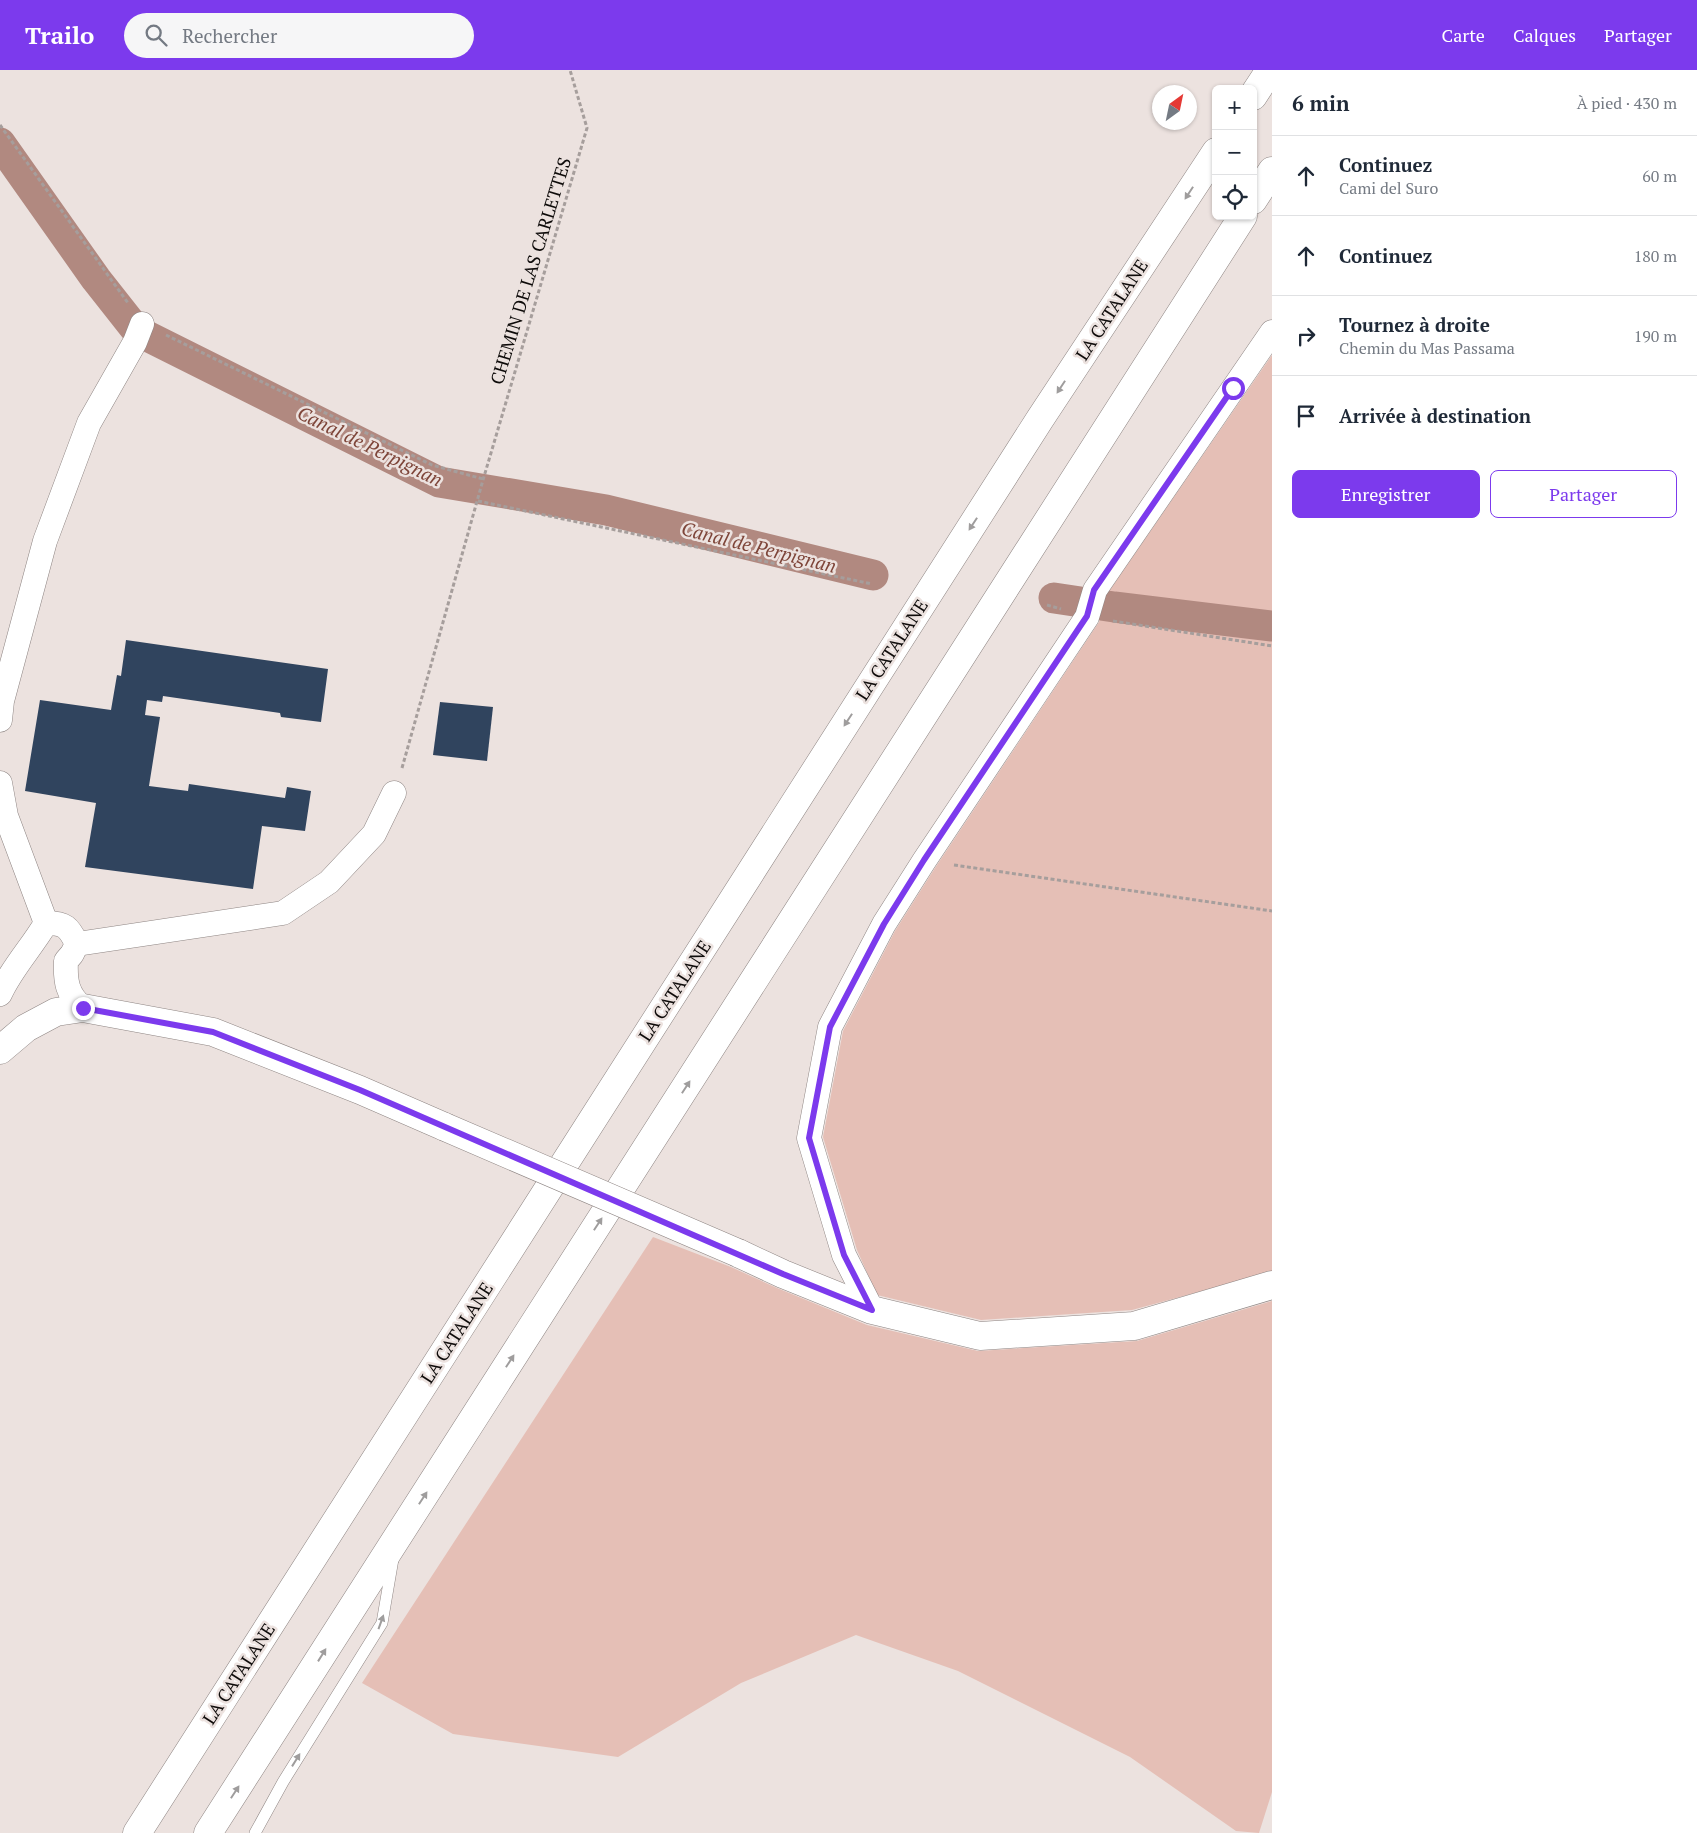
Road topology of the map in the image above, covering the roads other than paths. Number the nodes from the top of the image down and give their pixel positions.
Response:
1 (1270, 70) edge
2 (1257, 90) edge
3 (1212, 158) edge
4 (1272, 171) edge
5 (1257, 194) edge
6 (1240, 220) edge
7 (1272, 332) edge
8 (138, 333) road end
9 (0, 720) edge
10 (0, 782) edge
11 (394, 793) road end
12 (46, 923) junction
13 (77, 944) junction
14 (0, 994) edge
15 (83, 1008) junction
16 (0, 1050) edge
17 (1272, 1285) edge
18 (872, 1310) junction
19 (396, 1539) junction
20 (138, 1833) edge
21 (208, 1833) edge
22 (255, 1833) edge

1 - 2 main road
3 -> 20 main road, LA CATALANE
4 - 5 main road
19 -> 6 main road
7 - 18 street
8 - 9 street
10 - 12 street
11 - 13 street
12 - 13 street
12 - 14 street
13 - 15 street
15 - 16 main road
15 - 18 main road, bridge
17 - 18 main road
21 -> 19 main road
22 -> 19 lane

